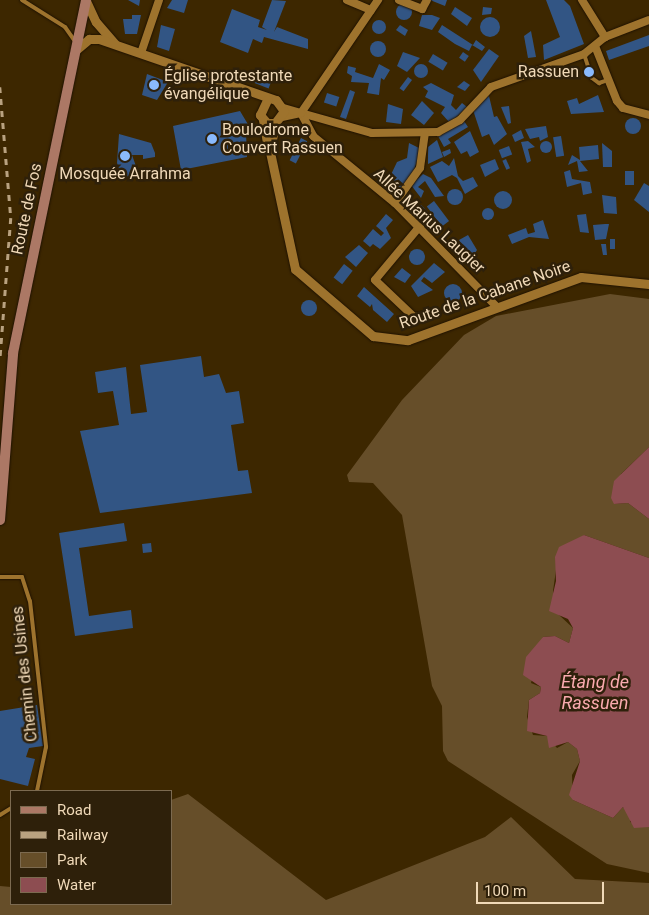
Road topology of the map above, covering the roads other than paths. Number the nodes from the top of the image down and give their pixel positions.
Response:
1 (22, 0) edge
2 (86, 0) edge
3 (159, 0) edge
4 (347, 0) edge
5 (378, 0) edge
6 (399, 0) edge
7 (427, 0) edge
8 (582, 0) edge
9 (372, 10) junction
10 (649, 20) edge
11 (605, 37) junction
12 (115, 44) junction
13 (594, 46) junction
14 (77, 52) junction
15 (141, 53) junction
16 (584, 54) junction
17 (608, 80) junction
18 (252, 94) junction
19 (267, 100) junction
20 (259, 110) junction
21 (301, 113) junction
22 (649, 115) edge
23 (280, 116) junction
24 (263, 120) junction
25 (425, 133) junction
26 (270, 152) junction
27 (395, 202) junction
28 (420, 226) junction
29 (649, 284) edge
30 (497, 307) junction
31 (423, 316) dead end
32 (0, 441) edge
33 (8, 450) junction
34 (0, 520) edge
35 (0, 577) edge
36 (37, 790) edge

1 - 14 lane
2 - 12 street
2 - 14 main road, Route de Fos
3 - 15 street
4 - 9 street
5 - 9 street
6 - 7 street
8 - 11 street
9 - 21 street
10 - 11 street
11 - 13 street
12 - 14 street
12 - 15 street
13 - 16 street
13 - 17 street
14 - 33 main road, Route de Fos
15 - 18 street
16 - 17 lane
16 - 25 street
17 - 22 street
18 - 19 street
18 - 20 street, Route de la Cabane Noire
19 - 20 street
19 - 23 street
20 - 24 street, Route de la Cabane Noire
21 - 23 street
21 - 25 street
21 - 27 street, Allée Marius Laugier
23 - 24 street
23 - 26 street, Route de la Cabane Noire
24 - 26 street, Route de la Cabane Noire
25 - 27 street
26 - 30 street, Route de la Cabane Noire
27 - 28 street, Allée Marius Laugier
28 - 30 street, Allée Marius Laugier
28 - 31 street
29 - 30 street, Route de la Cabane Noire
32 - 33 street
33 - 34 main road, Route de Fos
35 - 36 lane, Chemin des Usines

